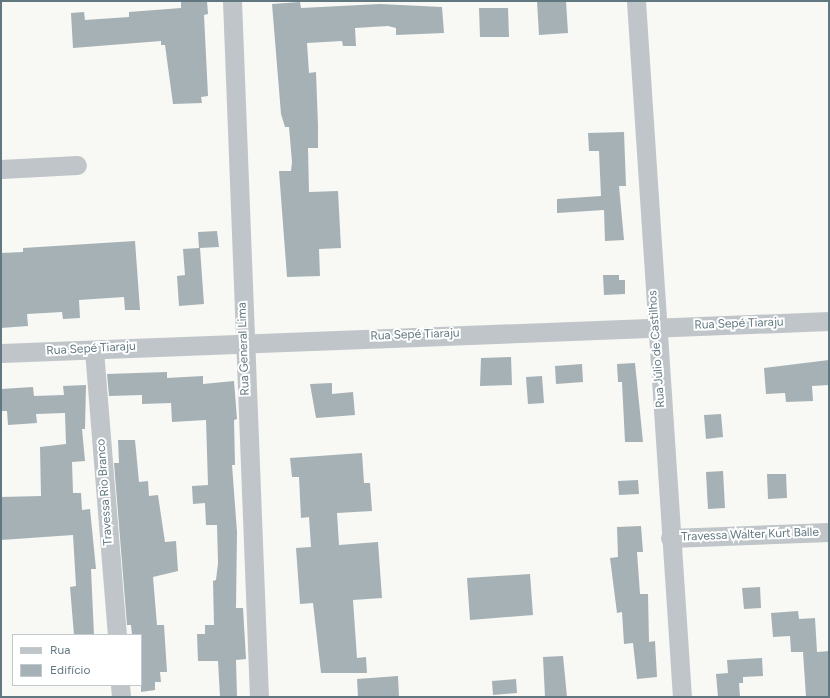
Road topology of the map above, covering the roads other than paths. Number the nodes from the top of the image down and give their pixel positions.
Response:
1 (232, 1) edge
2 (636, 1) edge
3 (77, 164) dead end
4 (1, 169) edge
5 (829, 322) edge
6 (655, 327) junction
7 (244, 341) junction
8 (94, 350) junction
9 (1, 354) edge
10 (829, 532) edge
11 (670, 538) junction
12 (116, 634) edge
13 (120, 686) edge
14 (121, 697) edge
15 (259, 697) edge
16 (682, 697) edge

1 - 7 street, Rua General Lima
2 - 6 street, Rua Júlio de Castilhos
3 - 4 street
5 - 6 street, Rua Sepé Tiaraju
6 - 7 street, Rua Sepé Tiaraju
6 - 11 street, Rua Júlio de Castilhos
7 - 8 street, Rua Sepé Tiaraju
7 - 15 street, Rua General Lima
8 - 9 street, Rua Sepé Tiaraju
8 - 12 street, Travessa Rio Branco
10 - 11 street, Travessa Walter Kurt Balle
11 - 16 street, Rua Júlio de Castilhos
13 - 14 street

